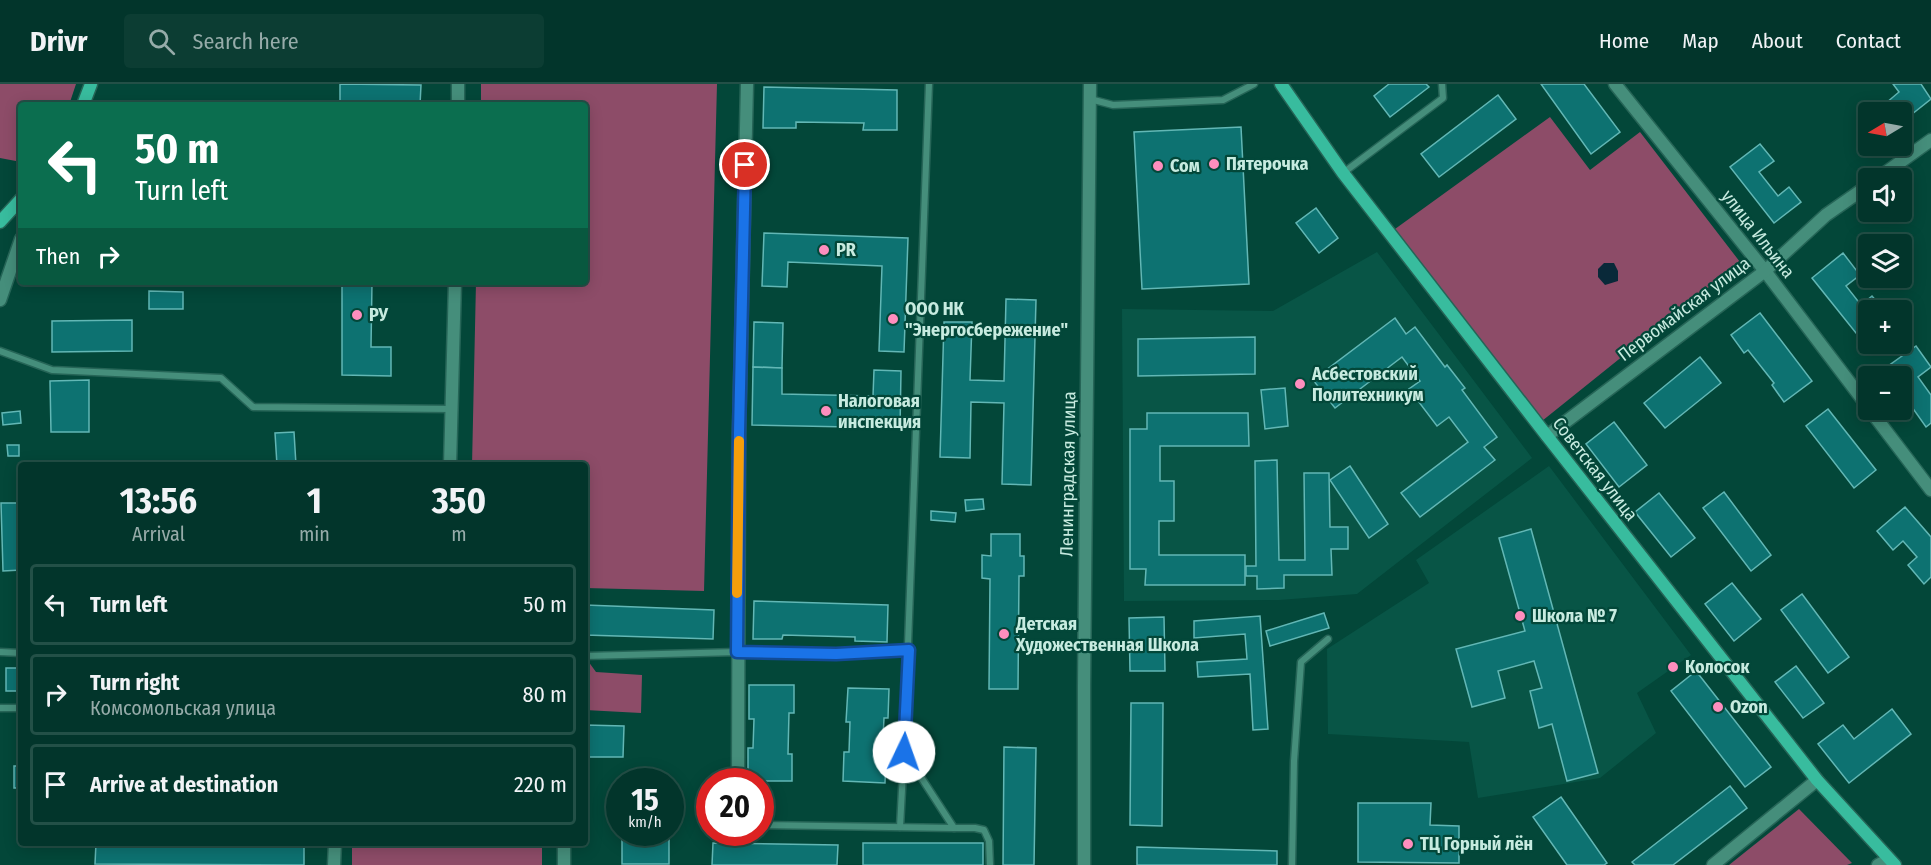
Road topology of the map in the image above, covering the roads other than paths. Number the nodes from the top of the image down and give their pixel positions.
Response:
1 (91, 84) edge
2 (458, 84) edge
3 (747, 84) edge
4 (929, 84) edge
5 (1090, 84) edge
6 (1254, 84) edge
7 (1281, 84) edge
8 (1442, 84) edge
9 (1615, 84) edge
10 (1090, 99) junction
11 (83, 102) edge
12 (458, 102) edge
13 (1931, 140) edge
14 (1892, 168) edge
15 (1343, 173) junction
16 (1858, 193) edge
17 (18, 202) edge
18 (0, 222) edge
19 (18, 248) edge
20 (1765, 271) junction
21 (455, 285) edge
22 (0, 300) edge
23 (0, 351) edge
24 (1858, 394) edge
25 (453, 409) junction
26 (1877, 420) edge
27 (1547, 436) junction
28 (450, 462) edge
29 (1931, 490) edge
30 (1328, 639) dead end
31 (909, 650) junction
32 (0, 652) edge
33 (18, 652) edge
34 (737, 652) junction
35 (588, 656) edge
36 (0, 708) edge
37 (18, 708) edge
38 (904, 752) junction
39 (738, 768) edge
40 (1817, 780) junction
41 (774, 825) edge
42 (900, 827) junction
43 (954, 828) junction
44 (335, 846) edge
45 (564, 846) edge
46 (1892, 862) edge
47 (334, 865) edge
48 (564, 865) edge
49 (990, 865) edge
50 (1084, 865) edge
51 (1293, 865) edge
52 (1713, 865) edge
53 (1878, 865) edge

1 - 11 street
2 - 12 street
3 - 34 street
4 - 31 lane
5 - 10 street, Ленинградская улица
6 - 10 lane
7 - 15 street, Советская улица
8 - 15 lane
9 - 20 street, улица Ильина
10 - 50 street, Ленинградская улица
13 - 14 street
15 - 27 street, Советская улица
16 - 20 street, Первомайская улица
17 - 18 street
19 - 22 street
20 - 24 street, улица Ильина
20 - 27 street, Первомайская улица
21 - 25 street
23 - 25 lane
25 - 28 street
26 - 29 street, улица Ильина
27 - 40 street, Советская улица
30 - 51 lane
31 - 34 lane
31 - 38 lane
32 - 33 lane
34 - 35 lane
34 - 39 street
36 - 37 lane
38 - 42 lane
38 - 43 lane
40 - 46 street, Советская улица
40 - 52 street
41 - 42 lane
42 - 43 lane
43 - 49 lane
44 - 47 street
45 - 48 street
46 - 53 street

